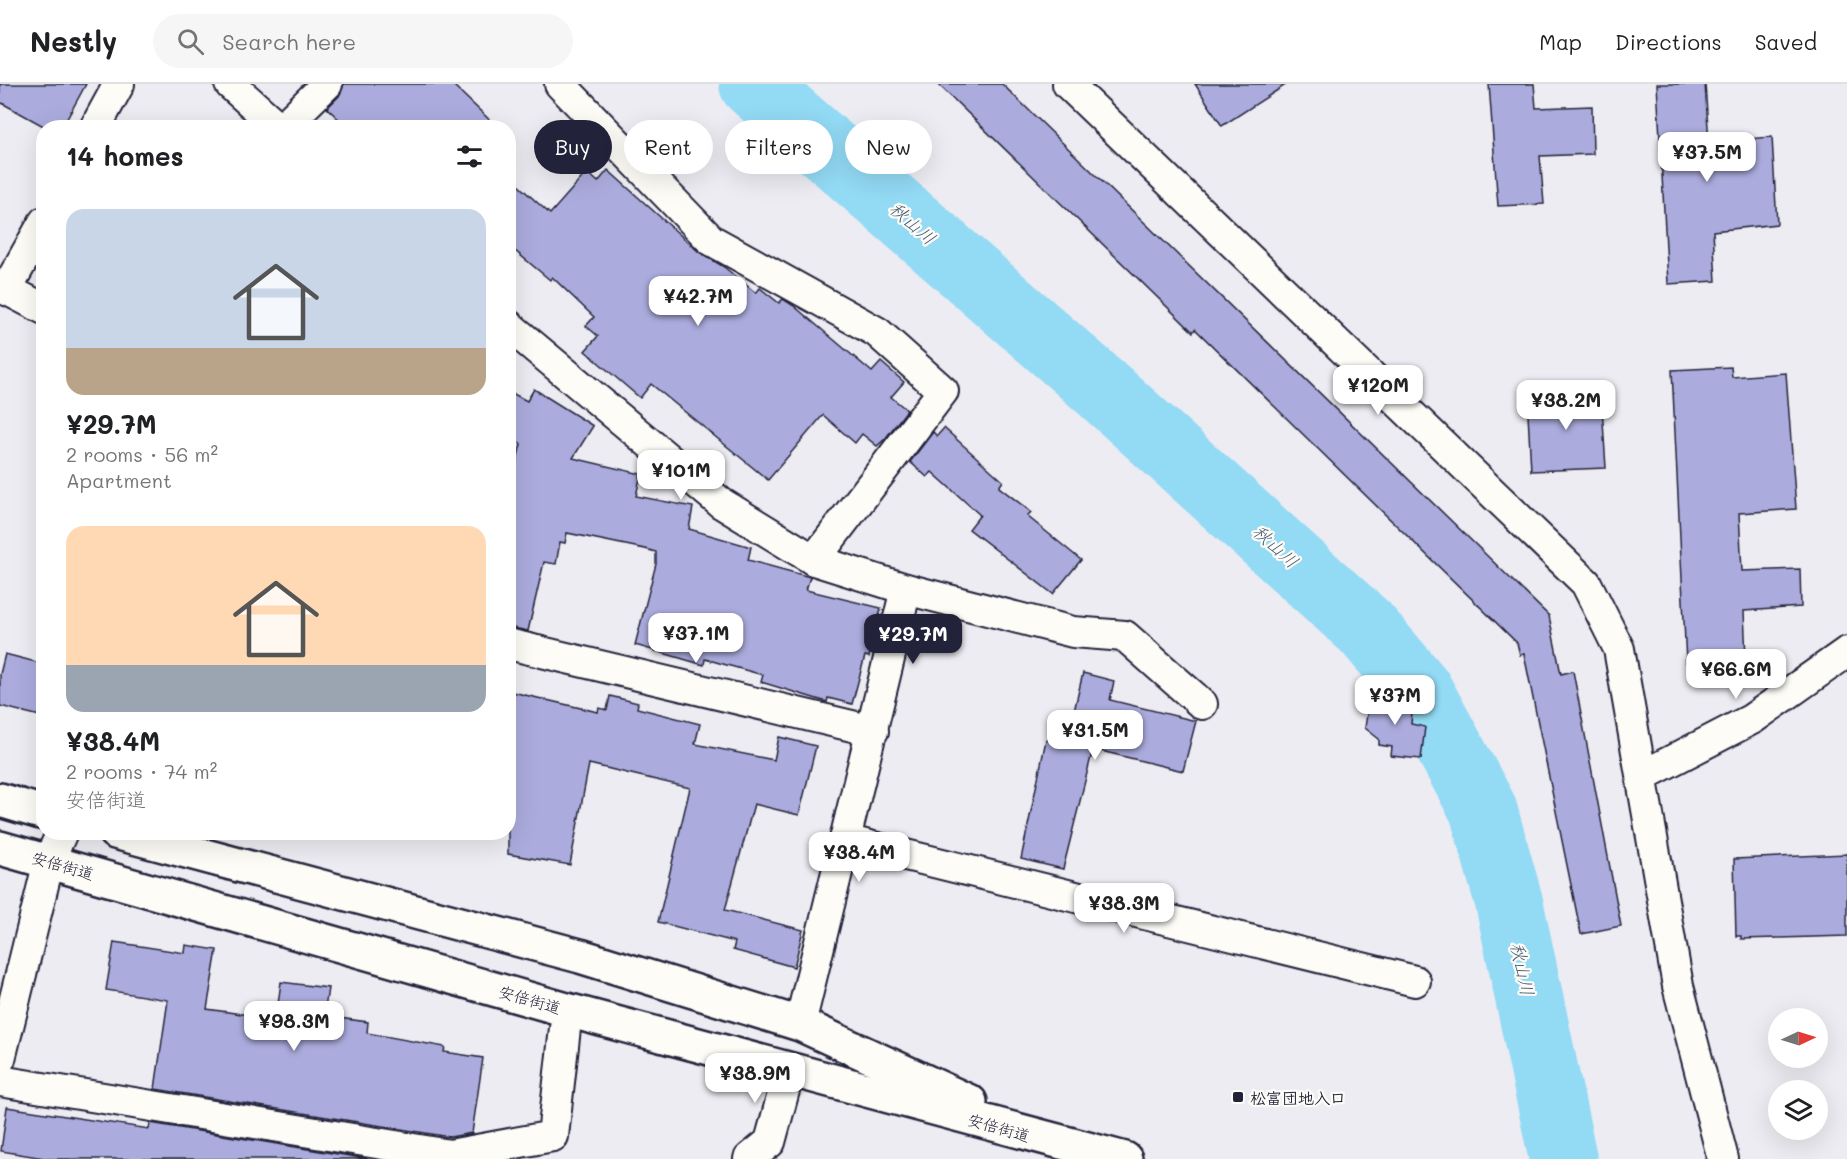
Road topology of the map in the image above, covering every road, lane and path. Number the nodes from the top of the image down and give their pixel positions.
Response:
1 (119, 84) edge
2 (230, 84) edge
3 (327, 84) edge
4 (560, 84) edge
5 (1068, 84) edge
6 (99, 120) edge
7 (271, 120) edge
8 (289, 120) edge
9 (36, 235) edge
10 (3, 288) edge
11 (36, 305) edge
12 (516, 342) edge
13 (814, 560) junction
14 (906, 589) junction
15 (516, 646) edge
16 (1847, 652) edge
17 (1202, 704) dead end
18 (873, 731) junction
19 (1642, 776) junction
20 (0, 800) edge
21 (36, 811) edge
22 (145, 840) edge
23 (845, 840) junction
24 (56, 847) edge
25 (0, 848) edge
26 (1415, 981) dead end
27 (567, 1010) junction
28 (800, 1024) junction
29 (0, 1059) edge
30 (790, 1068) junction
31 (0, 1081) edge
32 (1062, 1144) junction
33 (749, 1159) edge
34 (1125, 1159) edge
35 (1723, 1159) edge

1 - 6 street
2 - 7 street
3 - 8 street
4 - 13 street
5 - 19 street
9 - 10 street
10 - 11 street
12 - 13 street
13 - 14 street
14 - 17 street
14 - 18 street
15 - 18 street
16 - 19 street
18 - 23 street
19 - 35 street
20 - 21 main road
22 - 28 main road, 安倍街道
23 - 26 street
23 - 28 street
24 - 25 main road, 安倍街道
24 - 27 main road, 安倍街道
24 - 29 street
27 - 30 main road, 安倍街道
27 - 31 street
28 - 32 main road, 安倍街道
30 - 32 main road, 安倍街道
30 - 33 street
32 - 34 main road, 安倍街道

